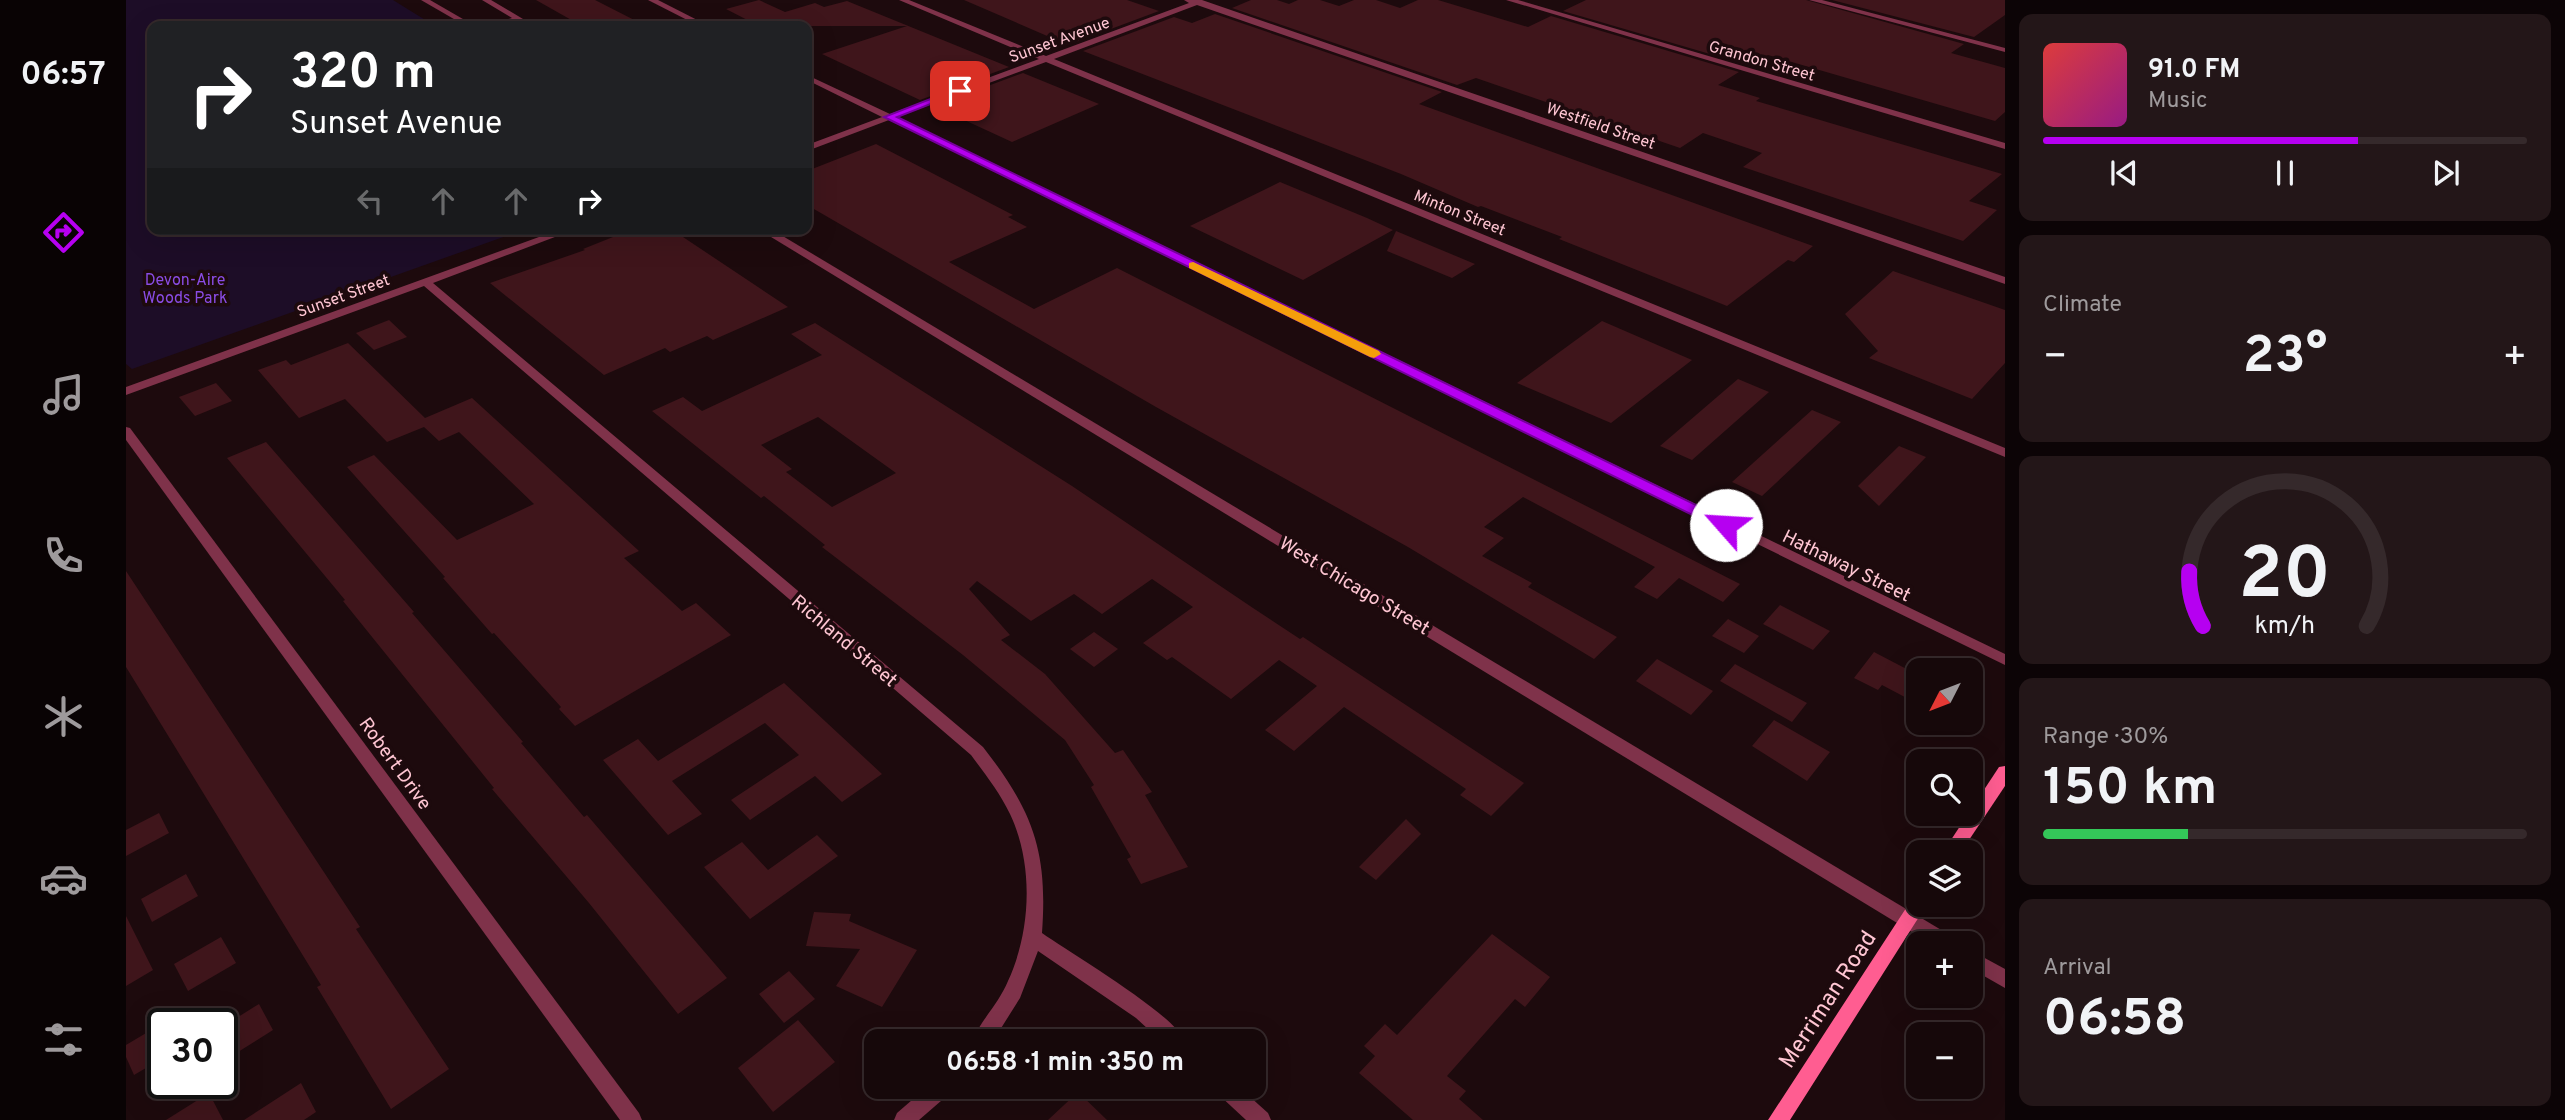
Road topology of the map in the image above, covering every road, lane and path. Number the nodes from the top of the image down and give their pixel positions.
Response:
1 (425, 0) edge
2 (486, 0) edge
3 (652, 0) edge
4 (903, 0) edge
5 (1510, 0) edge
6 (1813, 0) edge
7 (1196, 1) edge
8 (1832, 2) edge
9 (462, 21) edge
10 (511, 21) edge
11 (695, 21) edge
12 (2005, 50) edge
13 (1045, 59) junction
14 (812, 79) edge
15 (889, 117) junction
16 (812, 146) edge
17 (2005, 146) edge
18 (545, 235) edge
19 (773, 235) edge
20 (2005, 281) edge
21 (426, 282) junction
22 (126, 391) edge
23 (126, 431) edge
24 (2005, 453) edge
25 (2005, 660) edge
26 (2005, 772) edge
27 (1960, 840) edge
28 (1906, 908) edge
29 (1910, 917) edge
30 (1918, 917) edge
31 (1933, 931) edge
32 (1032, 937) junction
33 (1983, 966) edge
34 (2005, 979) edge
35 (990, 1029) edge
36 (1161, 1029) edge
37 (928, 1099) edge
38 (1238, 1099) edge
39 (632, 1120) edge
40 (904, 1120) edge
41 (1261, 1120) edge
42 (1778, 1120) edge

1 - 9 street
2 - 10 street
3 - 11 street
4 - 13 street, Minton Street
5 - 17 street, Grandon Street
6 - 8 street
7 - 13 street, Sunset Avenue
7 - 20 street, Westfield Street
8 - 12 street
13 - 15 street, Sunset Avenue
13 - 24 street, Minton Street
14 - 15 street, Hathaway Street
15 - 16 street, Sunset Avenue
15 - 25 street, Hathaway Street
18 - 21 street, Sunset Street
19 - 28 street, West Chicago Street
21 - 22 street, Sunset Street
21 - 32 street, Richland Street
23 - 39 street, Robert Drive
26 - 27 main road
29 - 42 main road, Merriman Road
30 - 31 street, West Chicago Street
32 - 35 street, Richland Street
32 - 36 street
33 - 34 street
37 - 40 street
38 - 41 street

